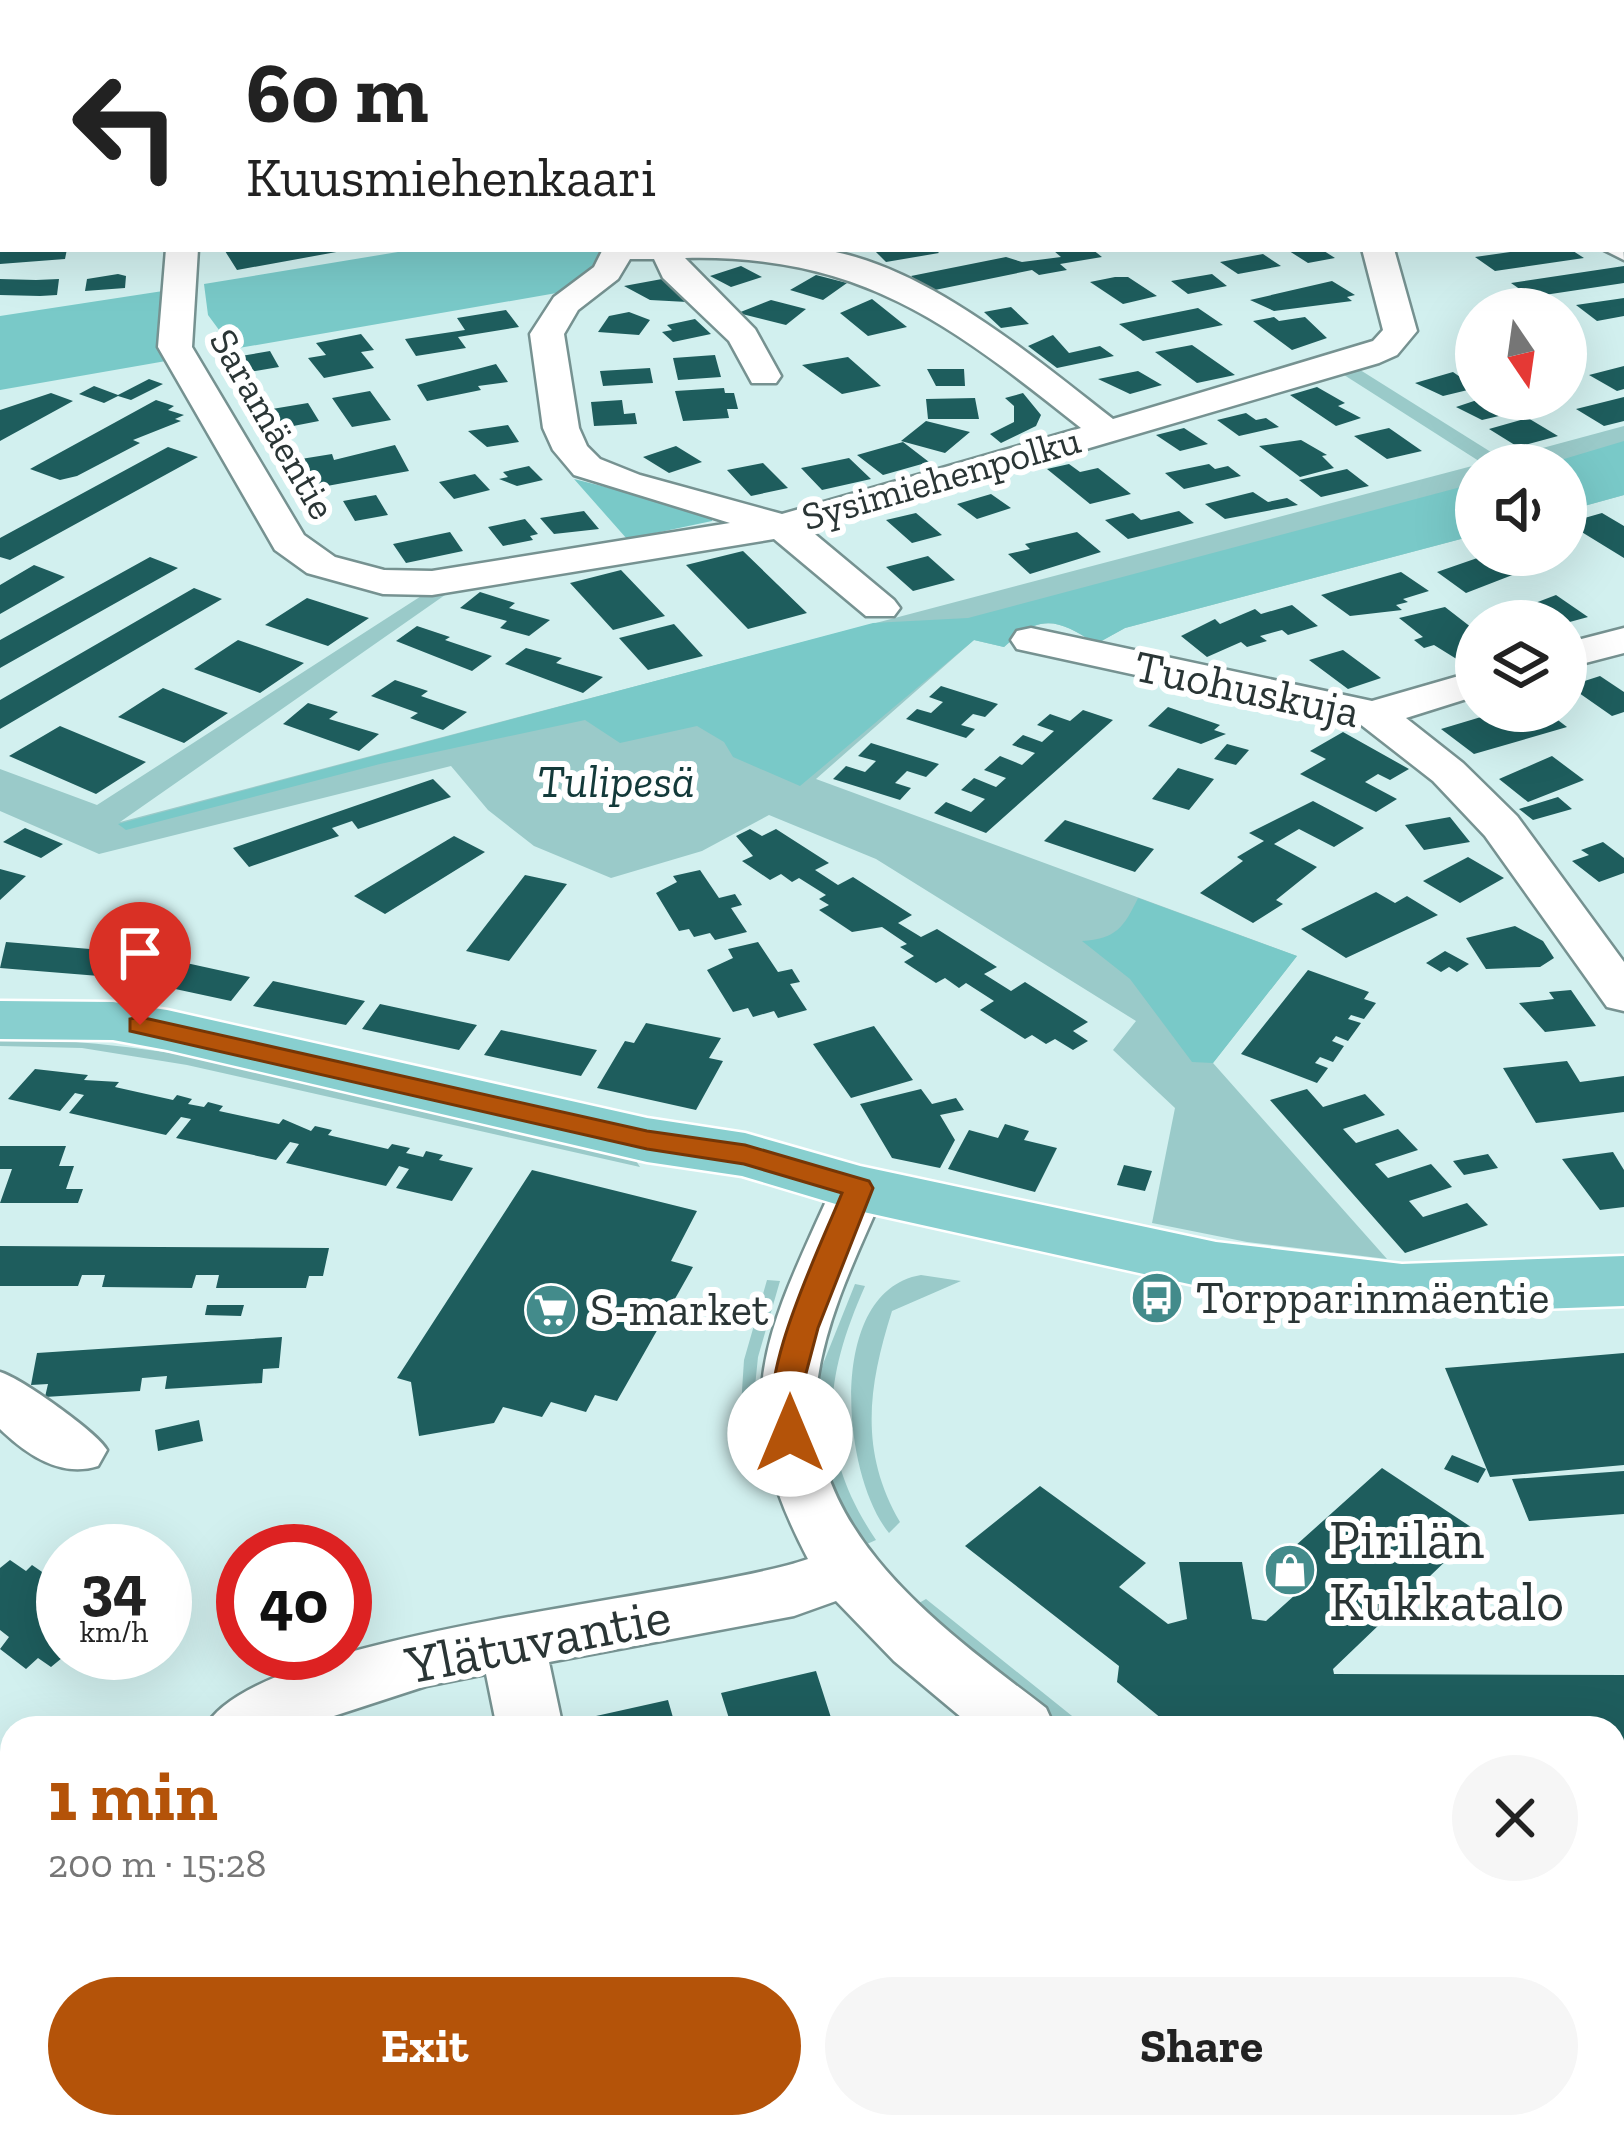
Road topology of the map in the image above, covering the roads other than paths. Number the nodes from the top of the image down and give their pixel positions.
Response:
1 (182, 252) edge
2 (618, 252) edge
3 (667, 252) edge
4 (782, 252) edge
5 (1379, 252) edge
6 (764, 376) dead end
7 (1105, 430) junction
8 (782, 526) junction
9 (383, 582) joint
10 (880, 608) dead end
11 (1031, 640) dead end
12 (1624, 640) edge
13 (1587, 650) edge
14 (1455, 689) edge
15 (1374, 714) junction
16 (1624, 996) edge
17 (0, 1020) edge
18 (854, 1200) junction
19 (1624, 1281) edge
20 (1331, 1298) junction
21 (1624, 1310) edge
22 (0, 1394) edge
23 (77, 1450) dead end
24 (845, 1572) junction
25 (512, 1643) junction
26 (260, 1716) edge
27 (527, 1716) edge
28 (1007, 1716) edge

1 - 9 street, Saramäentie
2 - 8 street
3 - 6 street
4 - 7 street
5 - 7 street, Sysimiehenpolku
7 - 8 street, Sysimiehenpolku
8 - 9 street, Sysimiehenpolku
8 - 10 street
11 - 15 street, Tuohuskuja
12 - 13 street
14 - 15 street
15 - 16 street, Tuohuskuja
17 - 18 main road
18 - 20 main road
18 - 24 street
19 - 20 main road
20 - 21 main road
22 - 23 street
24 - 25 street, Ylätuvantie
24 - 28 street
25 - 26 street, Ylätuvantie
25 - 27 street

